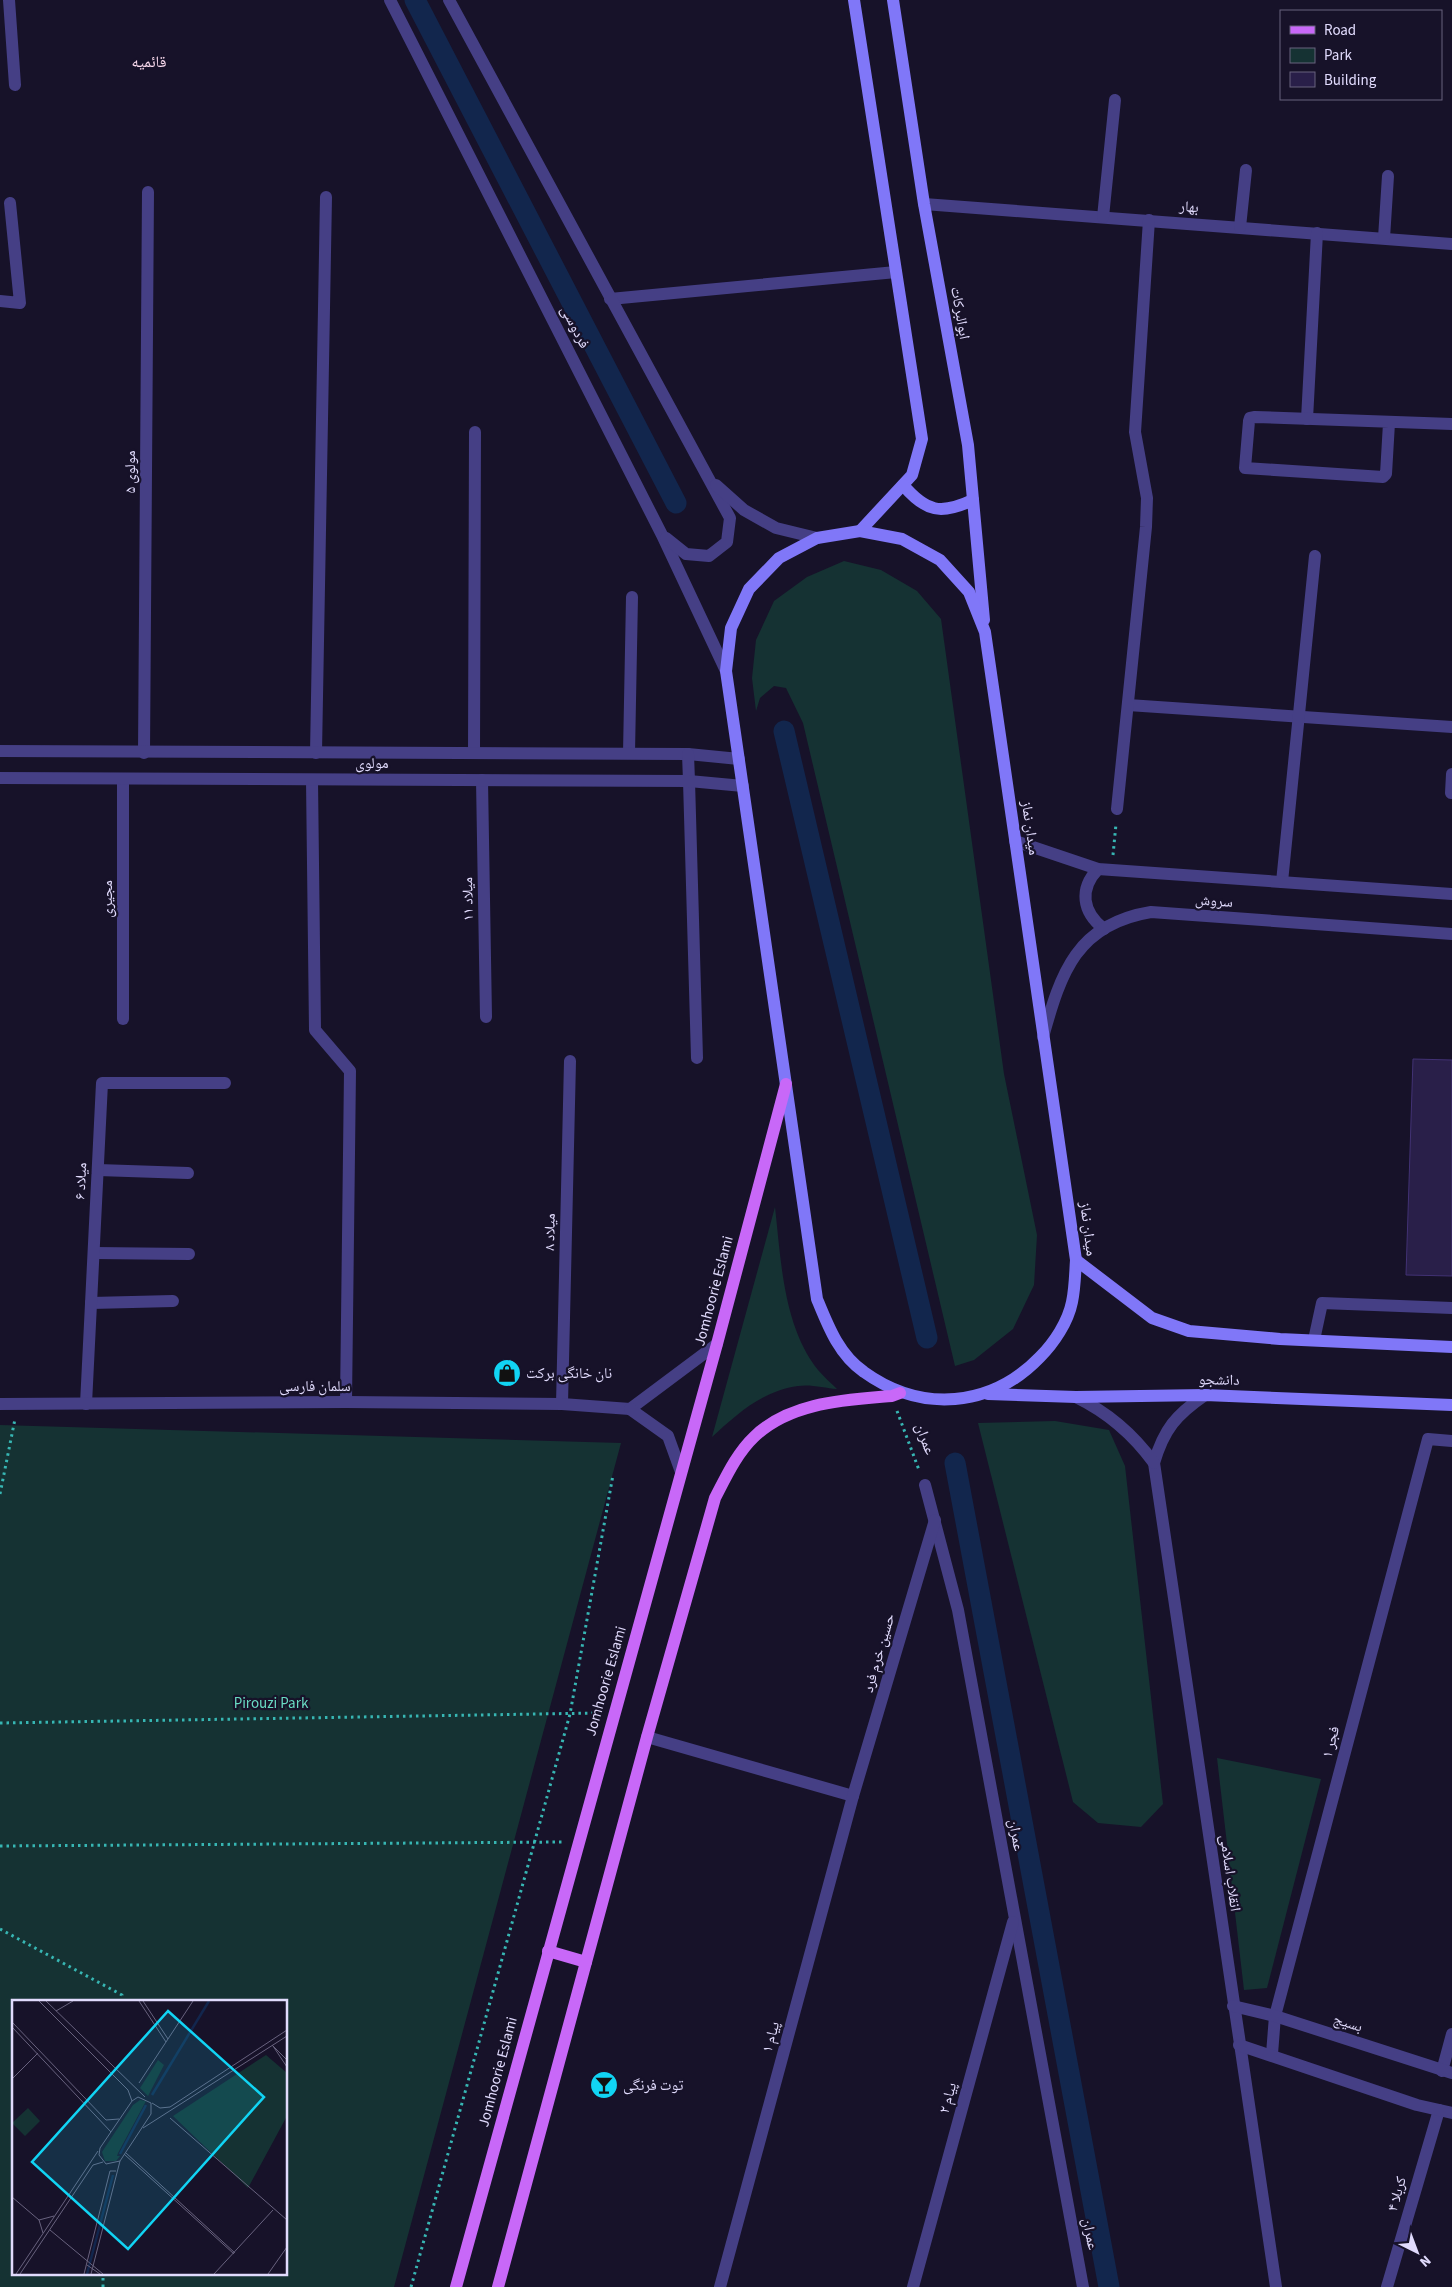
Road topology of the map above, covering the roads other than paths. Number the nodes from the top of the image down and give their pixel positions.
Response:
1 (9, 0) edge
2 (390, 0) edge
3 (449, 0) edge
4 (854, 0) edge
5 (893, 0) edge
6 (15, 85) dead end
7 (1115, 100) dead end
8 (1246, 170) dead end
9 (1388, 176) dead end
10 (148, 192) dead end
11 (326, 197) dead end
12 (10, 204) dead end
13 (924, 204) junction
14 (1103, 217) junction
15 (1149, 220) junction
16 (1240, 227) junction
17 (1317, 234) junction
18 (1384, 238) junction
19 (1452, 244) edge
20 (896, 272) junction
21 (610, 299) junction
22 (0, 301) edge
23 (1307, 419) junction
24 (1389, 423) junction
25 (1452, 424) edge
26 (476, 432) dead end
27 (708, 478) junction
28 (903, 485) junction
29 (973, 500) junction
30 (860, 531) junction
31 (662, 534) junction
32 (817, 538) junction
33 (1315, 556) dead end
34 (632, 597) dead end
35 (985, 632) junction
36 (726, 671) junction
37 (1128, 705) junction
38 (1299, 717) junction
39 (1452, 727) edge
40 (0, 751) edge
41 (144, 753) junction
42 (316, 753) junction
43 (474, 753) junction
44 (628, 754) junction
45 (688, 754) junction
46 (739, 759) junction
47 (1452, 774) edge
48 (0, 778) edge
49 (123, 779) junction
50 (312, 780) junction
51 (482, 780) junction
52 (689, 781) junction
53 (743, 786) junction
54 (1451, 793) edge
55 (1117, 809) road end
56 (1016, 841) junction
57 (1098, 869) junction
58 (1282, 882) junction
59 (1452, 894) edge
60 (1104, 929) junction
61 (1452, 934) edge
62 (486, 1017) dead end
63 (124, 1019) dead end
64 (1043, 1037) junction
65 (697, 1058) dead end
66 (570, 1062) dead end
67 (225, 1083) dead end
68 (786, 1084) junction
69 (98, 1170) junction
70 (188, 1173) dead end
71 (94, 1253) junction
72 (189, 1254) dead end
73 (1076, 1260) junction
74 (173, 1301) dead end
75 (91, 1304) junction
76 (1452, 1308) edge
77 (1314, 1340) junction
78 (717, 1344) junction
79 (1452, 1347) edge
80 (896, 1394) junction
81 (985, 1394) junction
82 (1205, 1395) junction
83 (1076, 1398) junction
84 (346, 1402) junction
85 (0, 1404) edge
86 (86, 1404) junction
87 (562, 1404) junction
88 (1452, 1405) edge
89 (630, 1409) junction
90 (1452, 1441) edge
91 (1154, 1463) junction
92 (681, 1472) junction
93 (925, 1486) road end
94 (935, 1520) junction
95 (646, 1736) junction
96 (853, 1796) junction
97 (1014, 1917) junction
98 (548, 1951) junction
99 (586, 1962) junction
100 (1233, 2006) junction
101 (1275, 2016) junction
102 (1452, 2034) edge
103 (1239, 2045) junction
104 (1272, 2054) junction
105 (1447, 2072) edge
106 (1439, 2110) junction
107 (1452, 2113) edge
108 (456, 2287) edge
109 (498, 2287) edge
110 (720, 2287) edge
111 (913, 2287) edge
112 (1083, 2287) edge
113 (1276, 2287) edge
114 (1387, 2287) edge

1 - 6 street
2 - 31 street, فردوسی
3 - 21 street
4 - 20 main road
5 - 13 main road, ابوالبرکات
7 - 14 street
8 - 16 street
9 - 18 street
10 - 41 street, مولوی ۵
11 - 42 street
12 - 22 street
13 - 14 street, بهار
13 - 29 main road, ابوالبرکات
14 - 15 street, بهار
15 - 16 street, بهار
15 - 37 street
16 - 17 street, بهار
17 - 18 street, بهار
17 - 23 street
18 - 19 street, بهار
20 - 21 street
20 - 28 main road
21 - 27 street
23 - 24 street
23 - 24 street
24 - 25 street
26 - 43 street
27 - 31 street
27 - 32 street
28 - 29 main road
28 - 30 main road
29 - 35 main road, ابوالبرکات
30 - 32 main road, میدان نماز
30 - 35 main road, میدان نماز
31 - 36 street, فردوسی
32 - 36 main road, میدان نماز
33 - 38 street
34 - 44 street
35 - 56 main road, میدان نماز
36 - 46 main road, میدان نماز
37 - 38 street
37 - 55 street
38 - 39 street
38 - 58 street
40 - 41 street, مولوی
41 - 42 street, مولوی
42 - 43 street, مولوی
43 - 44 street, مولوی
44 - 45 street, مولوی
45 - 46 street, مولوی
45 - 52 street
46 - 53 main road, میدان نماز
47 - 54 street
48 - 49 street, مولوی
49 - 50 street, مولوی
49 - 63 street, مجیری
50 - 51 street, مولوی
50 - 84 street
51 - 52 street, مولوی
51 - 62 street, میلاد ۱۱
52 - 53 street, مولوی
52 - 65 street
53 - 68 main road, میدان نماز
56 - 57 street, سروش
56 - 64 main road, میدان نماز
57 - 58 street, سروش
57 - 60 street
58 - 59 street, سروش
60 - 61 street, سروش
60 - 64 street, سروش
64 - 73 main road, میدان نماز
66 - 87 street, میلاد ۸
67 - 69 street, میلاد ۶
68 - 78 main road, Jomhoorie Eslami
68 - 80 main road, میدان نماز
69 - 70 street
69 - 71 street, میلاد ۶
71 - 72 street
71 - 75 street, میلاد ۶
73 - 77 main road
73 - 81 main road, میدان نماز
74 - 75 street
75 - 86 street, میلاد ۶
76 - 77 street
77 - 79 main road
78 - 89 street
78 - 92 main road, Jomhoorie Eslami
80 - 81 main road, میدان نماز
80 - 95 main road
81 - 83 main road, دانشجو
82 - 83 main road, دانشجو
82 - 88 main road, دانشجو
82 - 91 street
83 - 91 street
84 - 86 street, سلمان فارسی
84 - 87 street, سلمان فارسی
85 - 86 street, سلمان فارسی
87 - 89 street, سلمان فارسی
89 - 92 street
90 - 101 street, فجر ۱
91 - 100 street, انقلاب اسلامی
92 - 98 main road, Jomhoorie Eslami
93 - 94 street, عمران
94 - 96 street, حسین خرم فرد
94 - 97 street, عمران
95 - 96 street
95 - 99 main road
96 - 110 street, پیام ۱
97 - 111 street, پیام ۲
97 - 112 street, عمران
98 - 99 main road
98 - 108 main road, Jomhoorie Eslami
99 - 109 main road
100 - 101 street, بسیج
100 - 103 street, انقلاب اسلامی
101 - 104 street, فجر ۱
101 - 105 street, بسیج
102 - 105 street
103 - 104 street
103 - 113 street, انقلاب اسلامی
104 - 106 street
106 - 107 street
106 - 114 street, کربلا ۴

